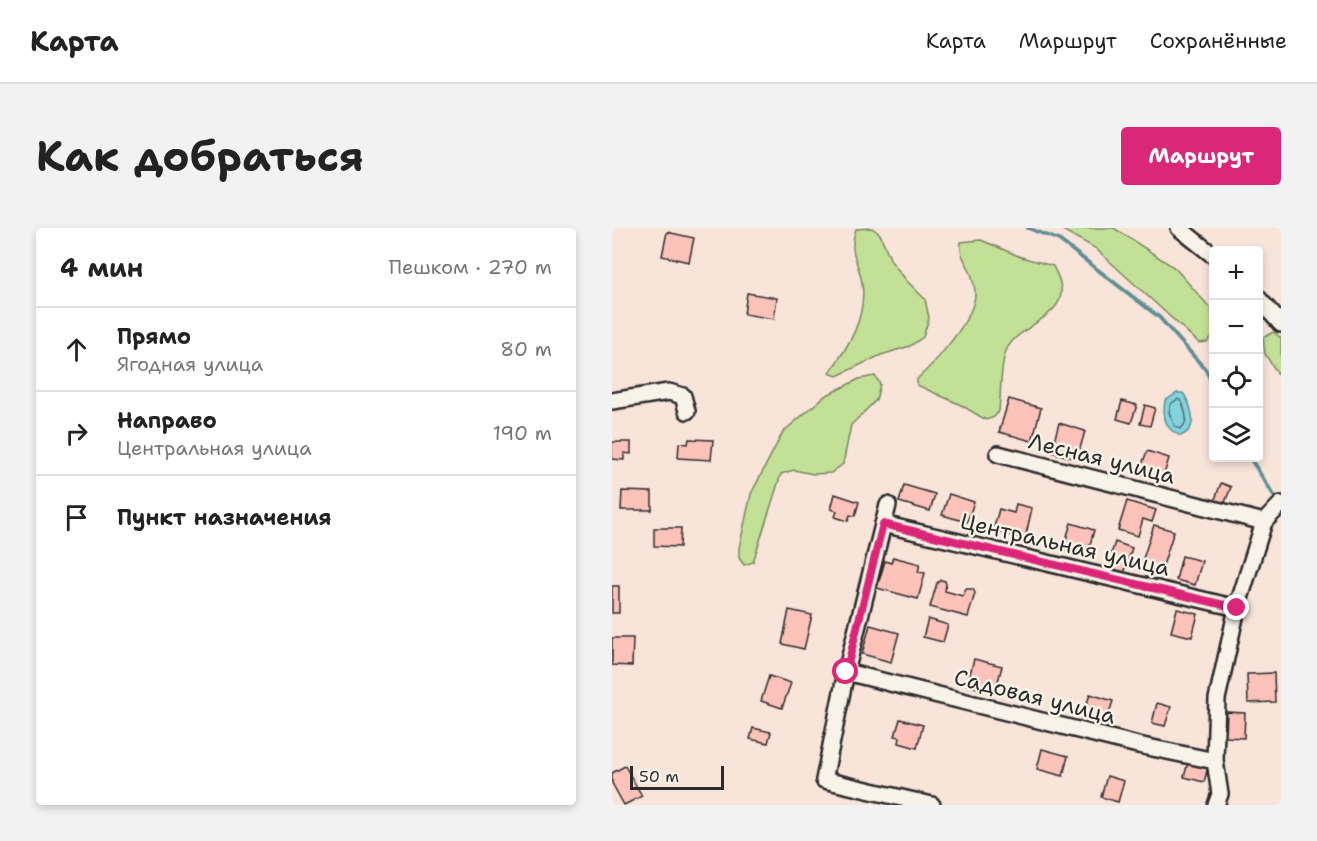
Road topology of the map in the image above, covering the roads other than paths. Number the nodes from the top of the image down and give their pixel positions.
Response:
1 (1179, 228) edge
2 (1209, 252) edge
3 (1260, 300) edge
4 (1281, 324) edge
5 (612, 401) edge
6 (687, 411) dead end
7 (998, 454) dead end
8 (1281, 504) edge
9 (888, 505) dead end
10 (1264, 522) junction
11 (883, 524) junction
12 (1237, 608) junction
13 (846, 672) junction
14 (1215, 761) junction
15 (1218, 799) edge
16 (932, 805) edge

1 - 2 street
3 - 4 street
5 - 6 street
7 - 10 street, Лесная улица
8 - 10 street
9 - 11 street
10 - 12 street
11 - 12 street, Центральная улица
11 - 13 street
12 - 14 street
13 - 14 street, Садовая улица
13 - 16 street
14 - 15 street

